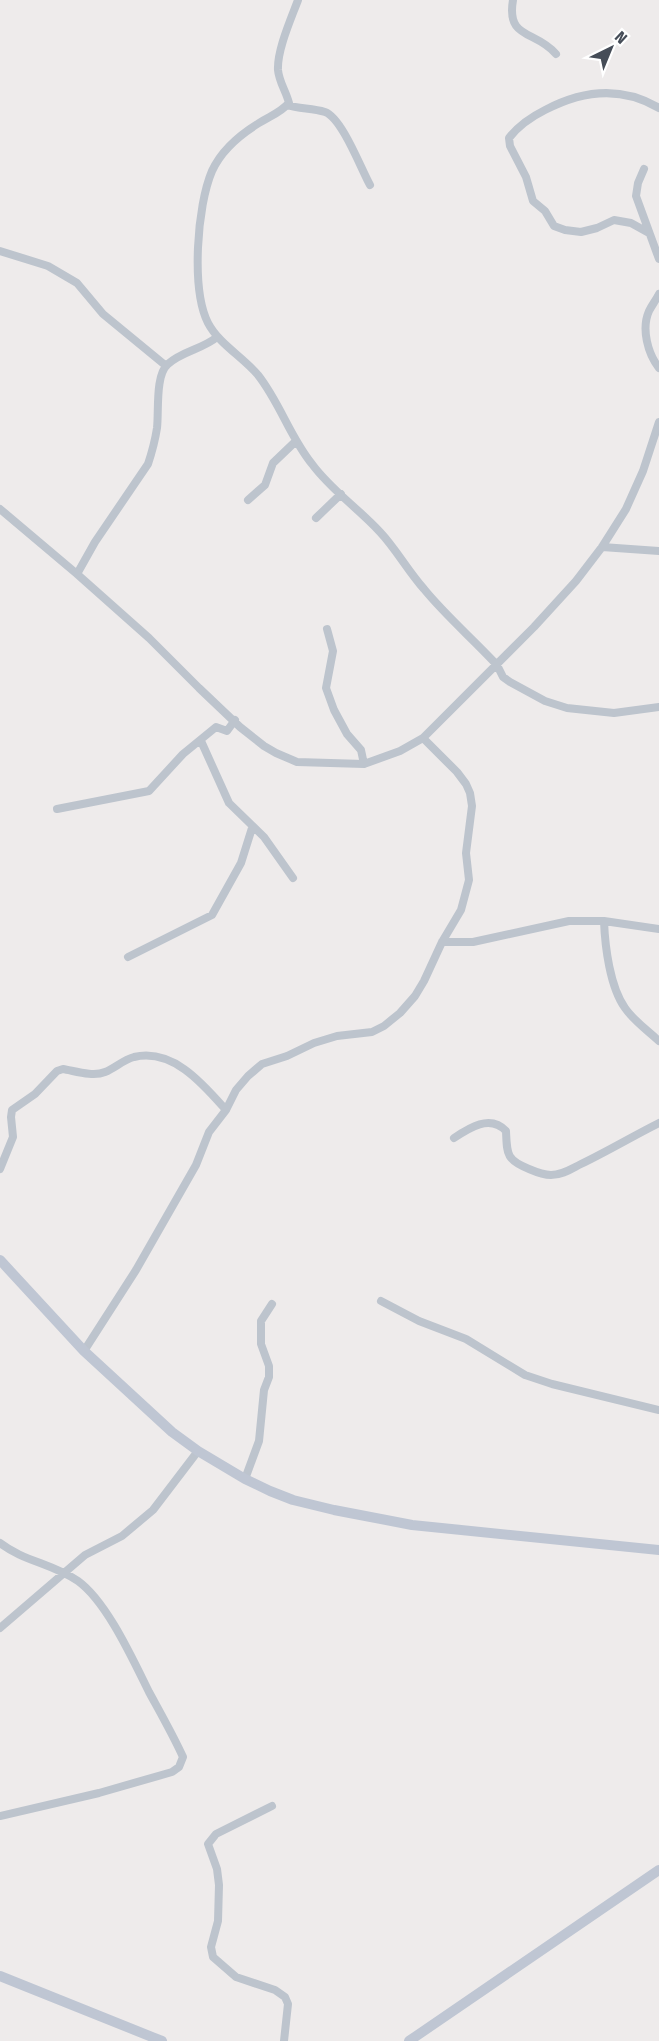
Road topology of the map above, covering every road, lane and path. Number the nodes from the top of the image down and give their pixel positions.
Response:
1 (298, 0) edge
2 (513, 0) edge
3 (556, 54) dead end
4 (287, 105) junction
5 (659, 108) edge
6 (644, 169) dead end
7 (370, 185) dead end
8 (649, 233) junction
9 (656, 246) edge
10 (0, 251) edge
11 (659, 259) edge
12 (659, 294) edge
13 (217, 337) junction
14 (165, 365) junction
15 (659, 368) edge
16 (659, 422) edge
17 (296, 441) junction
18 (341, 494) junction
19 (248, 500) dead end
20 (0, 509) edge
21 (316, 518) dead end
22 (602, 547) junction
23 (659, 551) edge
24 (77, 574) junction
25 (327, 630) dead end
26 (497, 664) junction
27 (659, 707) edge
28 (235, 720) junction
29 (423, 738) junction
30 (201, 741) junction
31 (364, 764) junction
32 (57, 809) dead end
33 (252, 828) junction
34 (293, 878) dead end
35 (604, 921) junction
36 (659, 929) edge
37 (442, 942) junction
38 (128, 957) dead end
39 (659, 1041) edge
40 (226, 1110) junction
41 (659, 1123) edge
42 (454, 1138) dead end
43 (0, 1169) edge
44 (0, 1260) edge
45 (381, 1301) dead end
46 (272, 1304) dead end
47 (84, 1351) junction
48 (659, 1410) edge
49 (198, 1451) junction
50 (245, 1479) junction
51 (0, 1543) edge
52 (659, 1550) edge
53 (63, 1572) junction
54 (0, 1628) edge
55 (272, 1806) dead end
56 (0, 1816) edge
57 (659, 1870) edge
58 (0, 1976) edge
59 (162, 2041) edge
60 (284, 2041) edge
61 (409, 2041) edge

1 - 4 street
2 - 3 street
4 - 7 street
4 - 13 street
5 - 8 street
6 - 8 street
8 - 9 street
9 - 11 street
10 - 14 street
12 - 15 street
13 - 14 street
13 - 17 street
14 - 24 street
16 - 22 street
17 - 18 street
17 - 19 street
18 - 21 street
18 - 26 street
20 - 24 street
22 - 23 street
22 - 26 street
24 - 28 street
25 - 31 street
26 - 27 street
26 - 29 street
28 - 30 street
28 - 31 street
29 - 31 street
29 - 37 street
30 - 32 street
30 - 33 street
33 - 34 street
33 - 38 street
35 - 36 street
35 - 37 street
35 - 39 street
37 - 40 street
40 - 43 street
40 - 47 street
41 - 42 street
44 - 47 main road
45 - 48 street
46 - 50 street
47 - 49 main road
49 - 50 main road
49 - 53 street
50 - 52 main road
51 - 53 street
53 - 54 street
53 - 56 street
55 - 60 street
57 - 61 main road
58 - 59 main road

